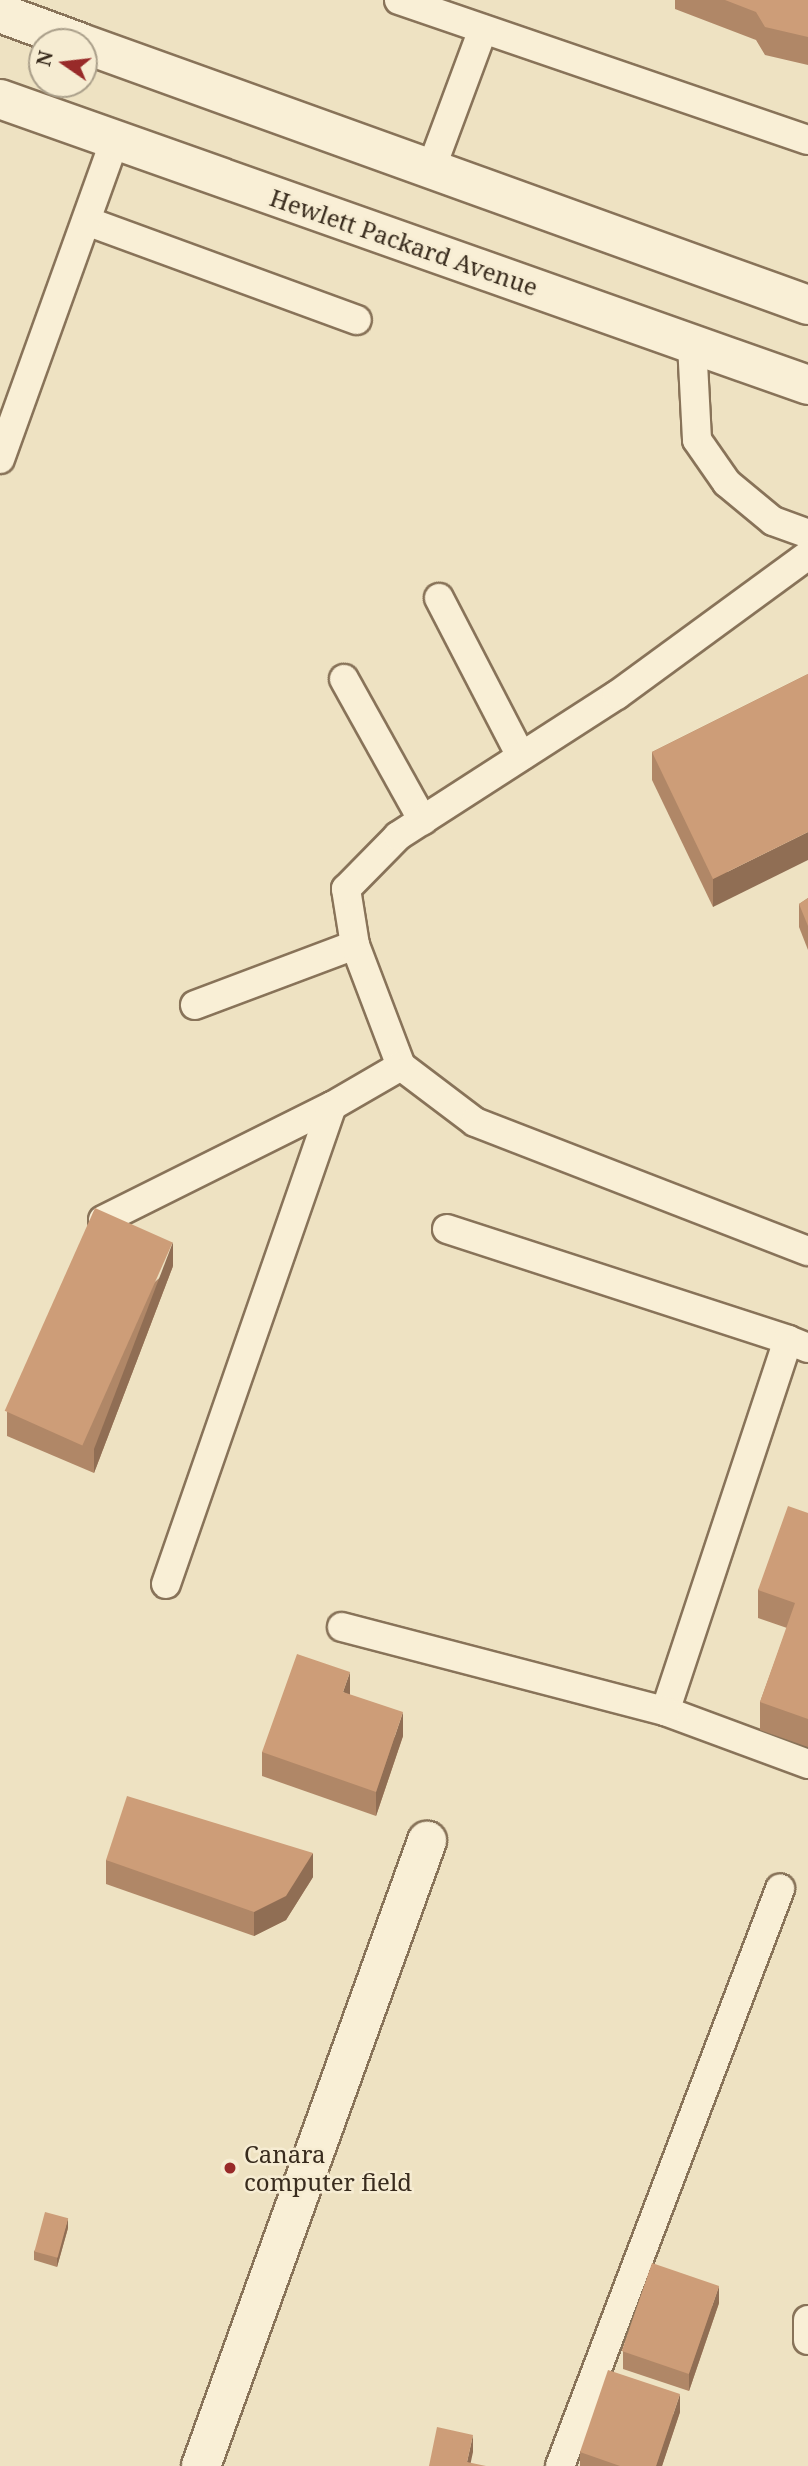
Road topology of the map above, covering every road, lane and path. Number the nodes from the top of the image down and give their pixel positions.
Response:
1 (399, 0) edge
2 (0, 13) edge
3 (41, 28) edge
4 (483, 29) junction
5 (98, 49) edge
6 (2, 108) edge
7 (115, 140) junction
8 (808, 140) edge
9 (431, 169) junction
10 (89, 222) junction
11 (808, 305) edge
12 (357, 320) dead end
13 (692, 344) junction
14 (808, 385) edge
15 (0, 459) edge
16 (808, 534) edge
17 (808, 555) edge
18 (439, 598) dead end
19 (344, 679) dead end
20 (521, 755) junction
21 (423, 821) junction
22 (355, 945) junction
23 (195, 1005) dead end
24 (401, 1066) junction
25 (332, 1106) junction
26 (103, 1220) edge
27 (447, 1229) dead end
28 (808, 1251) edge
29 (798, 1344) edge
30 (166, 1584) dead end
31 (342, 1627) dead end
32 (665, 1711) junction
33 (808, 1764) edge
34 (428, 1841) dead end
35 (780, 1889) dead end
36 (808, 2320) edge
37 (808, 2340) edge
38 (201, 2466) edge
39 (560, 2466) edge

1 - 4 lane
2 - 3 street
4 - 8 lane
4 - 9 lane
5 - 9 street
6 - 7 street, Hewlett Packard Avenue
7 - 10 lane
7 - 13 street, Hewlett Packard Avenue
9 - 11 street
10 - 12 lane
10 - 15 lane
13 - 14 street, Hewlett Packard Avenue
13 - 16 lane
17 - 20 lane
18 - 20 lane
19 - 21 lane
20 - 21 lane
21 - 22 lane
22 - 23 lane
22 - 24 lane
24 - 25 lane
24 - 28 lane
25 - 26 lane
25 - 30 lane
27 - 29 lane
29 - 32 lane
31 - 32 lane
32 - 33 lane
34 - 38 street
35 - 39 lane
36 - 37 lane

